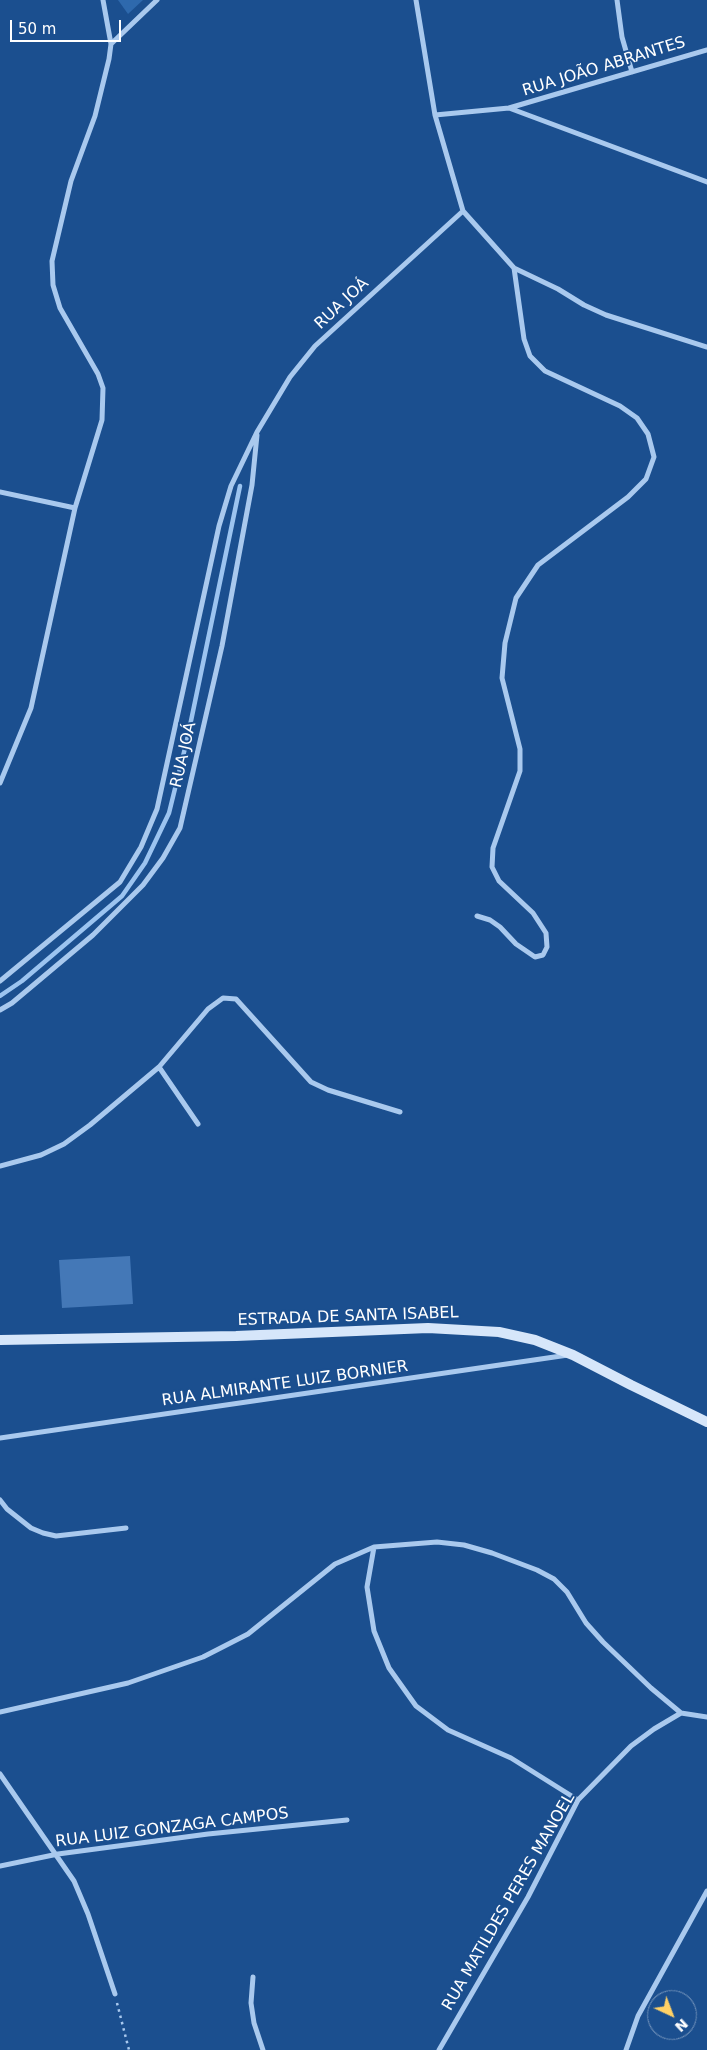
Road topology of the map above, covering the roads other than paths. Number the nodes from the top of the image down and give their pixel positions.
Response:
1 (103, 0) edge
2 (157, 0) edge
3 (416, 0) edge
4 (617, 0) edge
5 (111, 44) junction
6 (707, 50) edge
7 (632, 72) junction
8 (509, 108) junction
9 (435, 115) junction
10 (707, 182) edge
11 (463, 211) junction
12 (514, 268) junction
13 (707, 347) edge
14 (257, 432) junction
15 (0, 492) edge
16 (75, 508) junction
17 (0, 784) edge
18 (478, 916) dead end
19 (0, 981) edge
20 (0, 1010) edge
21 (159, 1067) junction
22 (400, 1112) dead end
23 (198, 1124) dead end
24 (0, 1166) edge
25 (0, 1340) edge
26 (573, 1355) junction
27 (707, 1422) edge
28 (0, 1438) edge
29 (0, 1500) edge
30 (126, 1528) dead end
31 (374, 1548) junction
32 (0, 1712) edge
33 (682, 1713) junction
34 (707, 1717) edge
35 (0, 1774) edge
36 (578, 1800) junction
37 (347, 1820) dead end
38 (58, 1854) junction
39 (0, 1866) edge
40 (707, 1891) edge
41 (253, 1977) dead end
42 (115, 1994) road end
43 (263, 2050) edge
44 (439, 2050) edge
45 (626, 2050) edge

1 - 5 street
2 - 5 street
3 - 9 street
4 - 7 street
5 - 16 street
6 - 7 street, RUA JOÃO ABRANTES
7 - 8 street, RUA JOÃO ABRANTES
8 - 9 street
8 - 10 street
9 - 11 street
11 - 12 street
11 - 14 street, RUA JOÁ
12 - 13 street
12 - 18 street
14 - 19 street, RUA JOÁ
14 - 20 street, RUA JOÁ
15 - 16 street
16 - 17 street
21 - 22 street
21 - 23 street
21 - 24 street
25 - 26 main road, ESTRADA DE SANTA ISABEL
26 - 27 main road, ESTRADA DE SANTA ISABEL
26 - 28 street, RUA ALMIRANTE LUIZ BORNIER
29 - 30 street
31 - 32 street
31 - 33 street
31 - 36 street
33 - 34 street
33 - 36 street, RUA MATILDES PERES MANOEL
35 - 38 street
36 - 44 street, RUA MATILDES PERES MANOEL
37 - 38 street, RUA LUIZ GONZAGA CAMPOS
38 - 39 street, RUA LUIZ GONZAGA CAMPOS
38 - 42 street
40 - 45 street
41 - 43 street

